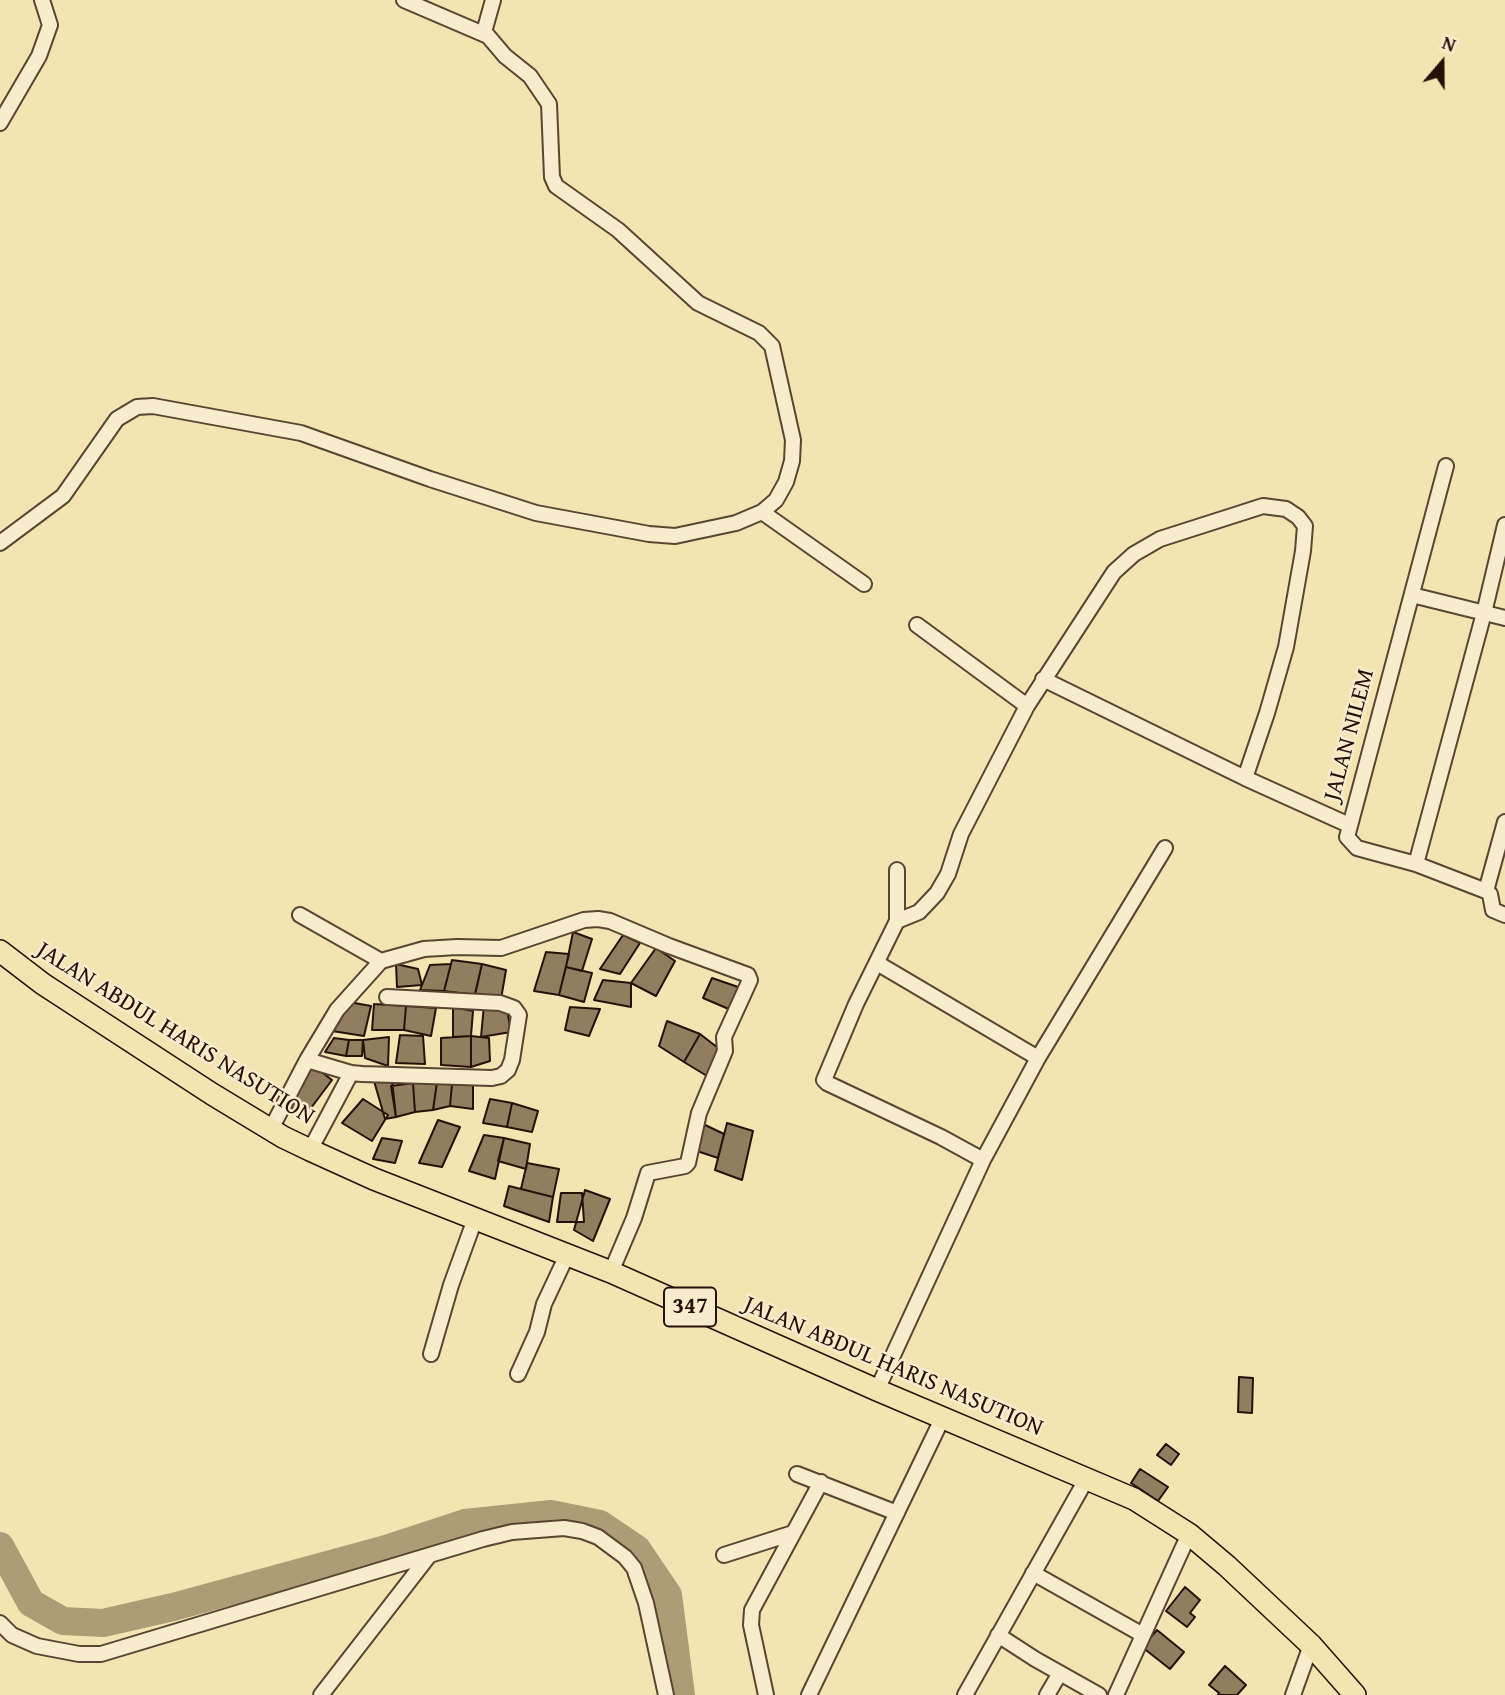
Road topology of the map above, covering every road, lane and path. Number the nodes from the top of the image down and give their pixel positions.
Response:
1 (43, 0) edge
2 (404, 0) edge
3 (493, 0) edge
4 (484, 32) junction
5 (0, 123) edge
6 (1446, 466) dead end
7 (762, 512) junction
8 (1505, 524) edge
9 (0, 543) edge
10 (863, 584) dead end
11 (1412, 595) junction
12 (1484, 613) junction
13 (1505, 618) edge
14 (916, 625) dead end
15 (1043, 679) junction
16 (1027, 706) junction
17 (1245, 778) junction
18 (1505, 822) edge
19 (1349, 825) junction
20 (1165, 848) dead end
21 (1416, 864) junction
22 (897, 870) dead end
23 (1486, 891) junction
24 (300, 915) dead end
25 (1505, 915) edge
26 (897, 921) junction
27 (0, 951) edge
28 (381, 961) junction
29 (877, 963) junction
30 (387, 997) dead end
31 (1038, 1058) junction
32 (307, 1060) junction
33 (351, 1073) junction
34 (271, 1129) junction
35 (310, 1150) junction
36 (984, 1160) junction
37 (475, 1219) junction
38 (567, 1255) junction
39 (611, 1272) junction
40 (430, 1354) dead end
41 (519, 1374) dead end
42 (877, 1390) junction
43 (943, 1417) junction
44 (797, 1474) dead end
45 (1087, 1478) junction
46 (821, 1482) junction
47 (897, 1513) junction
48 (793, 1533) junction
49 (1189, 1534) junction
50 (724, 1555) dead end
51 (428, 1557) junction
52 (1033, 1573) junction
53 (0, 1623) edge
54 (998, 1635) junction
55 (1143, 1635) junction
56 (1311, 1645) junction
57 (1059, 1673) junction
58 (321, 1695) edge
59 (666, 1695) edge
60 (766, 1695) edge
61 (809, 1695) edge
62 (965, 1695) edge
63 (1047, 1695) edge
64 (1100, 1695) edge
65 (1115, 1695) edge
66 (1293, 1695) edge
67 (1355, 1695) edge

1 - 5 street
2 - 4 street
3 - 4 street
4 - 7 street
6 - 11 street, JALAN NILEM
7 - 9 street
7 - 10 street
8 - 12 street
11 - 12 street
11 - 19 street, JALAN NILEM
12 - 13 street
12 - 21 street
14 - 16 street
15 - 16 street
15 - 17 street
15 - 17 street
16 - 26 street
17 - 19 street
18 - 23 street
19 - 21 street, JALAN NILEM
20 - 31 street
21 - 23 street, JALAN NILEM
22 - 26 street
23 - 25 street
24 - 28 street
26 - 29 street
27 - 34 main road, JALAN ABDUL HARIS NASUTION / 347
28 - 32 street
28 - 39 street
29 - 31 street
29 - 36 street
30 - 33 street
31 - 36 street
32 - 33 street
32 - 34 street
33 - 35 street
34 - 35 main road, JALAN ABDUL HARIS NASUTION / 347
35 - 37 main road, JALAN ABDUL HARIS NASUTION / 347
36 - 42 street
37 - 38 main road, JALAN ABDUL HARIS NASUTION / 347
37 - 40 street
38 - 39 main road, JALAN ABDUL HARIS NASUTION / 347
38 - 41 street
39 - 42 main road, JALAN ABDUL HARIS NASUTION / 347
42 - 43 main road, JALAN ABDUL HARIS NASUTION / 347
43 - 45 main road, JALAN ABDUL HARIS NASUTION / 347
43 - 47 street
44 - 46 street
45 - 49 main road, JALAN ABDUL HARIS NASUTION / 347
45 - 52 street
46 - 47 street
46 - 48 street
47 - 61 street
48 - 50 street
48 - 60 street
49 - 55 street
49 - 56 main road, JALAN ABDUL HARIS NASUTION / 347
51 - 53 street
51 - 58 street
51 - 59 street
52 - 54 street
52 - 55 street
54 - 57 street
54 - 62 street
55 - 65 street
56 - 66 street
56 - 67 main road, JALAN ABDUL HARIS NASUTION / 347
57 - 63 street
57 - 64 street

